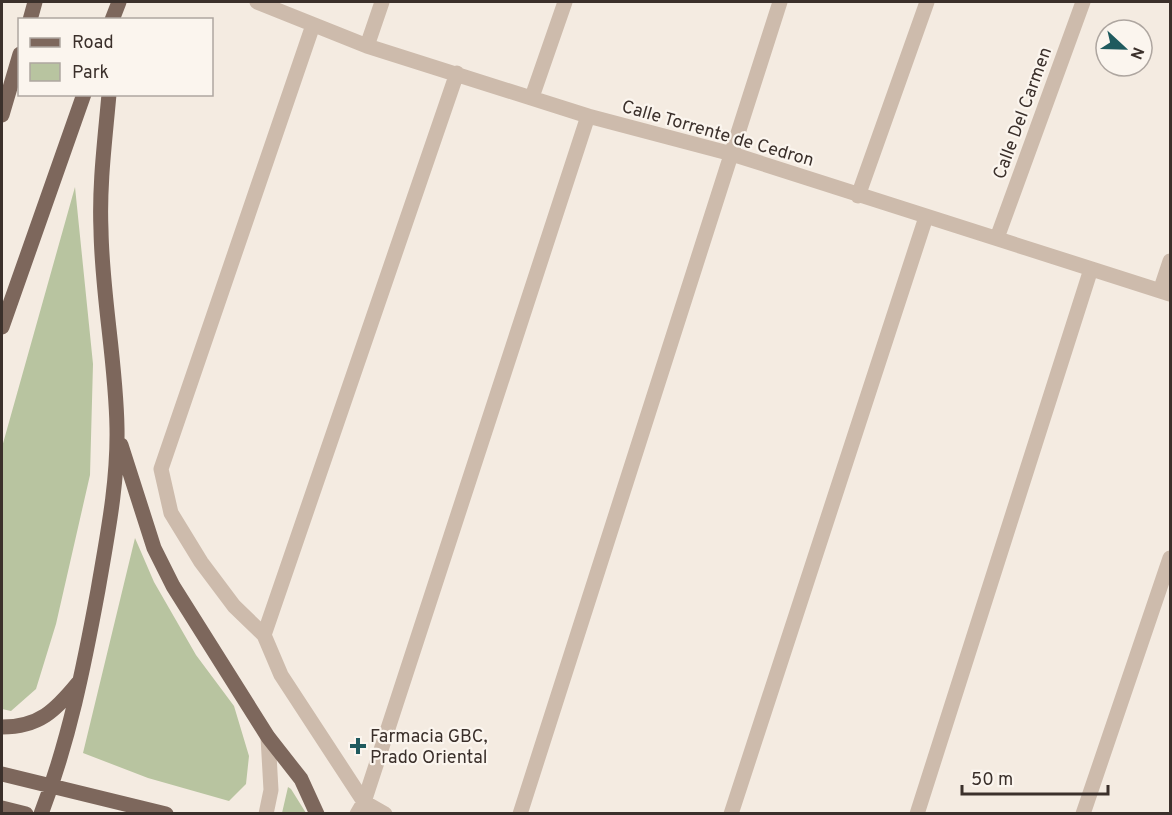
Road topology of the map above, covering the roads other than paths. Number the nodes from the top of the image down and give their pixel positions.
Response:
1 (35, 2) edge
2 (119, 2) edge
3 (125, 2) edge
4 (257, 2) edge
5 (382, 2) edge
6 (565, 2) edge
7 (780, 2) edge
8 (927, 2) edge
9 (1083, 2) edge
10 (31, 18) edge
11 (113, 18) edge
12 (122, 18) edge
13 (313, 25) junction
14 (367, 46) junction
15 (18, 61) edge
16 (457, 73) junction
17 (83, 96) edge
18 (109, 96) edge
19 (532, 97) junction
20 (2, 115) edge
21 (588, 116) junction
22 (732, 154) junction
23 (858, 196) junction
24 (926, 217) junction
25 (997, 238) junction
26 (1170, 261) edge
27 (1091, 269) junction
28 (1165, 292) edge
29 (2, 327) edge
30 (117, 429) junction
31 (1170, 558) edge
32 (264, 635) junction
33 (80, 679) junction
34 (2, 727) edge
35 (268, 737) junction
36 (2, 774) edge
37 (51, 786) junction
38 (2, 808) edge
39 (361, 808) edge
40 (26, 813) edge
41 (41, 813) edge
42 (166, 813) edge
43 (266, 813) edge
44 (317, 813) edge
45 (385, 813) edge
46 (520, 813) edge
47 (730, 813) edge
48 (917, 813) edge
49 (1083, 813) edge

1 - 10 main road
2 - 11 main road
3 - 12 main road
4 - 13 street, Calle Torrente de Cedron
5 - 14 street
6 - 19 street
7 - 22 street
8 - 23 street
9 - 25 street, Calle Del Carmen
13 - 14 street, Calle Torrente de Cedron
13 - 32 street
14 - 16 street, Calle Torrente de Cedron
15 - 20 main road
16 - 19 street, Calle Torrente de Cedron
16 - 32 street
17 - 29 main road
18 - 30 main road
19 - 21 street, Calle Torrente de Cedron
21 - 22 street, Calle Torrente de Cedron
21 - 39 street
22 - 23 street, Calle Torrente de Cedron
22 - 46 street
23 - 24 street, Calle Torrente de Cedron
24 - 25 street, Calle Torrente de Cedron
24 - 47 street
25 - 27 street, Calle Torrente de Cedron
26 - 28 street
27 - 28 street, Calle Torrente de Cedron
27 - 48 street
30 - 33 main road
30 - 35 main road
31 - 49 street
32 - 39 street
33 - 34 main road
33 - 37 main road
35 - 43 street
35 - 44 main road
36 - 37 main road
37 - 41 main road
37 - 42 main road
38 - 40 main road
39 - 45 street

